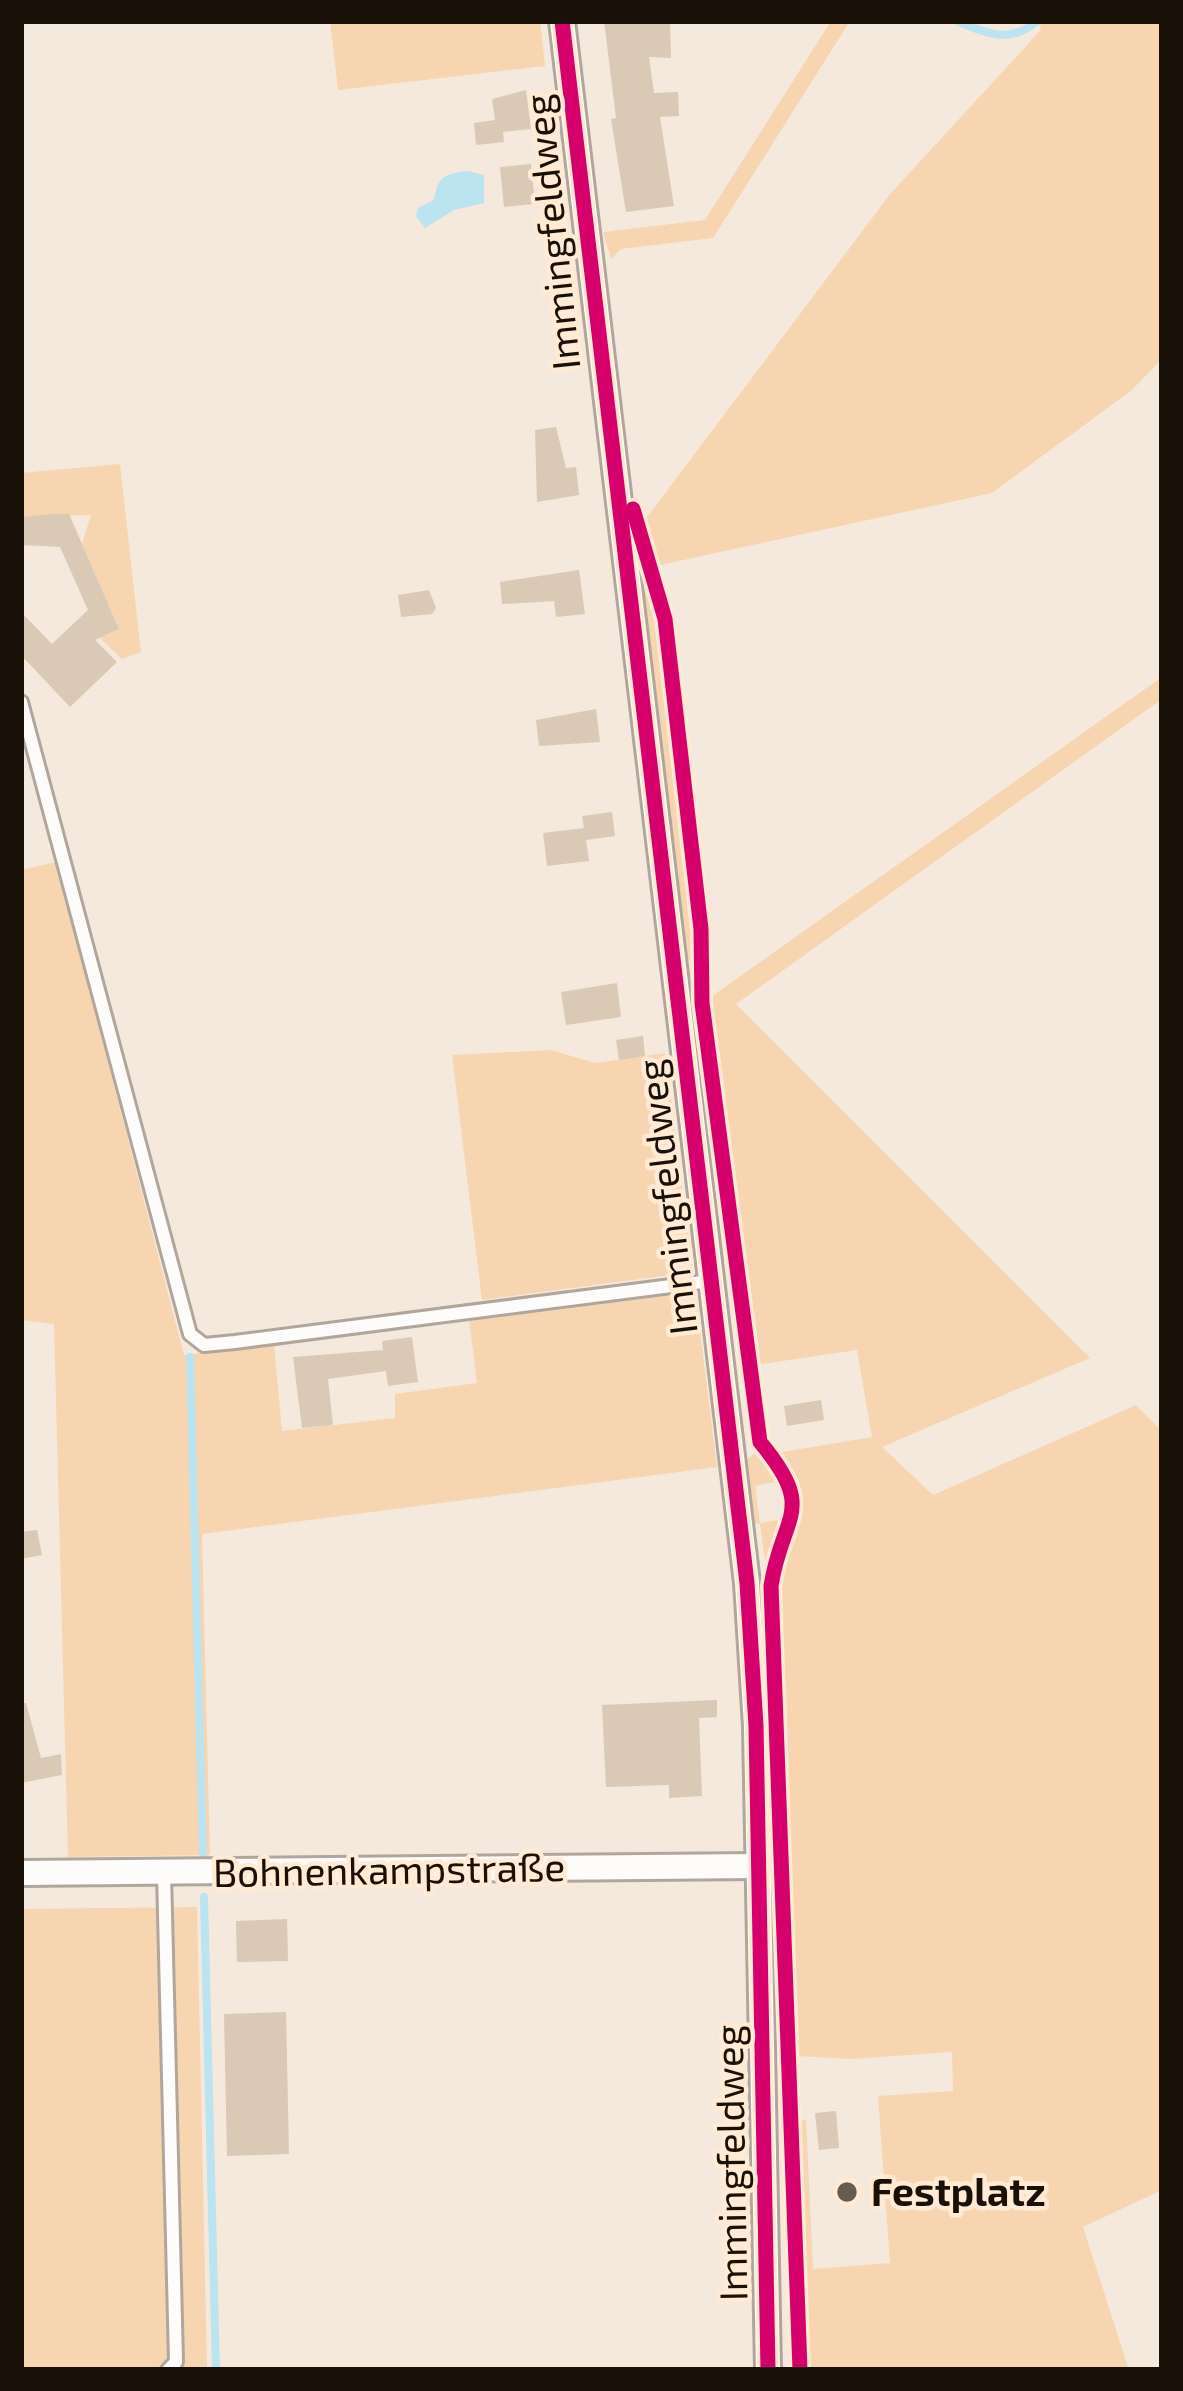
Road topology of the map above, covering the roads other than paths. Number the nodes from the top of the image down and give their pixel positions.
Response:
1 (562, 21) edge
2 (21, 701) edge
3 (712, 1281) junction
4 (757, 1866) junction
5 (21, 1873) edge
6 (164, 1873) junction
7 (168, 2370) edge
8 (768, 2370) edge

1 - 3 street, Immingfeldweg
2 - 3 lane
3 - 4 street, Immingfeldweg
4 - 6 street, Bohnenkampstraße
4 - 8 street, Immingfeldweg
5 - 6 street, Bohnenkampstraße
6 - 7 lane

